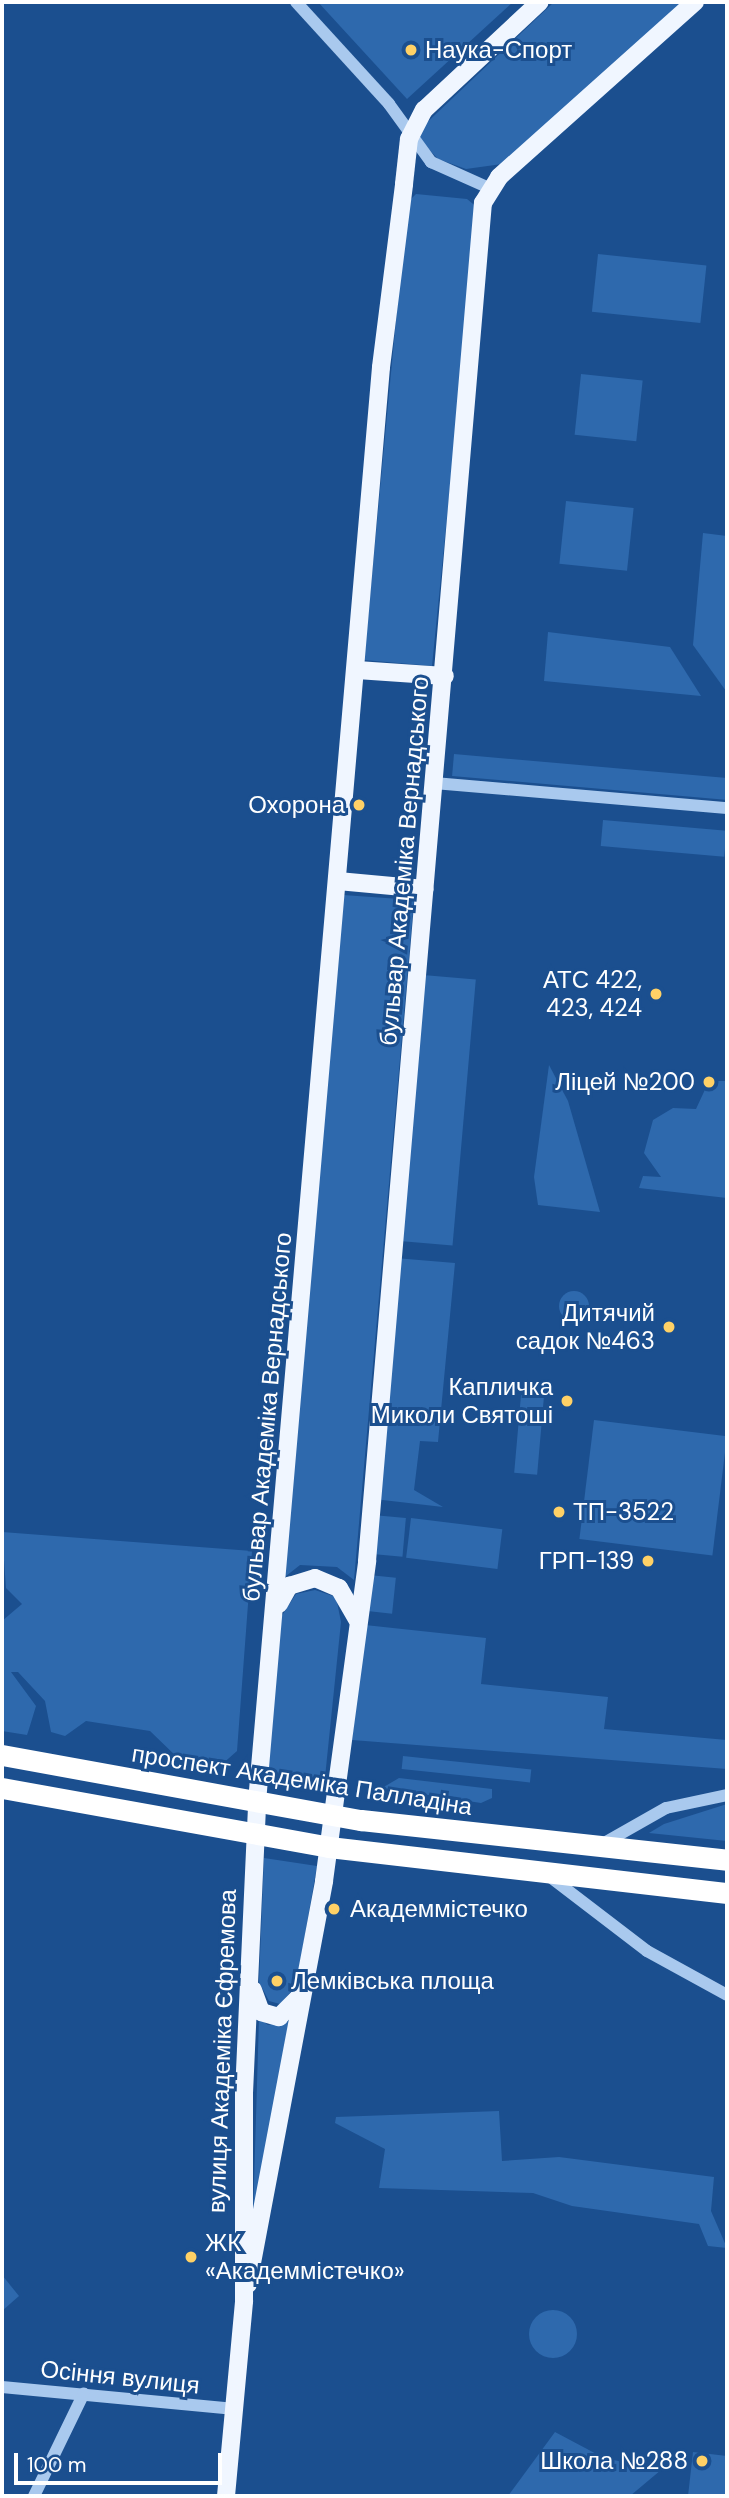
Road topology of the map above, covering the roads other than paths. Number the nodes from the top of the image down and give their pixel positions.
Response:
1 (296, 2) edge
2 (540, 2) edge
3 (695, 2) edge
4 (409, 139) junction
5 (489, 188) junction
6 (357, 670) junction
7 (445, 676) junction
8 (434, 783) junction
9 (727, 808) edge
10 (338, 881) junction
11 (425, 889) junction
12 (357, 1619) junction
13 (274, 1623) junction
14 (2, 1755) edge
15 (2, 1788) edge
16 (727, 1795) edge
17 (257, 1802) junction
18 (333, 1815) junction
19 (255, 1836) junction
20 (328, 1847) junction
21 (595, 1849) junction
22 (727, 1860) edge
23 (549, 1876) junction
24 (727, 1893) edge
25 (250, 1970) junction
26 (303, 1992) junction
27 (727, 1995) edge
28 (244, 2301) junction
29 (2, 2387) edge
30 (84, 2393) junction
31 (235, 2409) junction
32 (34, 2496) edge
33 (226, 2496) edge

1 - 4 street
2 - 4 main road, бульвар Академіка Вернадського
3 - 5 main road
4 - 5 street
4 - 6 main road, бульвар Академіка Вернадського
5 - 7 main road, бульвар Академіка Вернадського
6 - 7 main road
6 - 10 main road, бульвар Академіка Вернадського
7 - 8 main road, бульвар Академіка Вернадського
8 - 9 street
8 - 11 main road, бульвар Академіка Вернадського
10 - 11 main road
10 - 13 main road, бульвар Академіка Вернадського
11 - 12 main road, бульвар Академіка Вернадського
12 - 13 main road
12 - 18 main road, бульвар Академіка Вернадського
13 - 17 main road, бульвар Академіка Вернадського
14 - 17 highway, проспект Академіка Палладіна
15 - 19 highway
16 - 21 street
17 - 18 highway, проспект Академіка Палладіна
17 - 19 main road, вулиця Академіка Єфремова
18 - 20 main road, вулиця Академіка Єфремова
18 - 21 highway, проспект Академіка Палладіна
19 - 20 highway
19 - 25 main road, вулиця Академіка Єфремова
20 - 23 highway
20 - 26 main road, вулиця Академіка Єфремова
21 - 22 highway, проспект Академіка Палладіна
23 - 24 highway
23 - 27 street
25 - 26 main road
25 - 28 main road, вулиця Академіка Єфремова
26 - 28 main road, вулиця Академіка Єфремова
28 - 31 main road, вулиця Академіка Єфремова
29 - 30 street, Осіння вулиця
30 - 31 street, Осіння вулиця
30 - 32 street
31 - 33 main road, вулиця Академіка Єфремова

